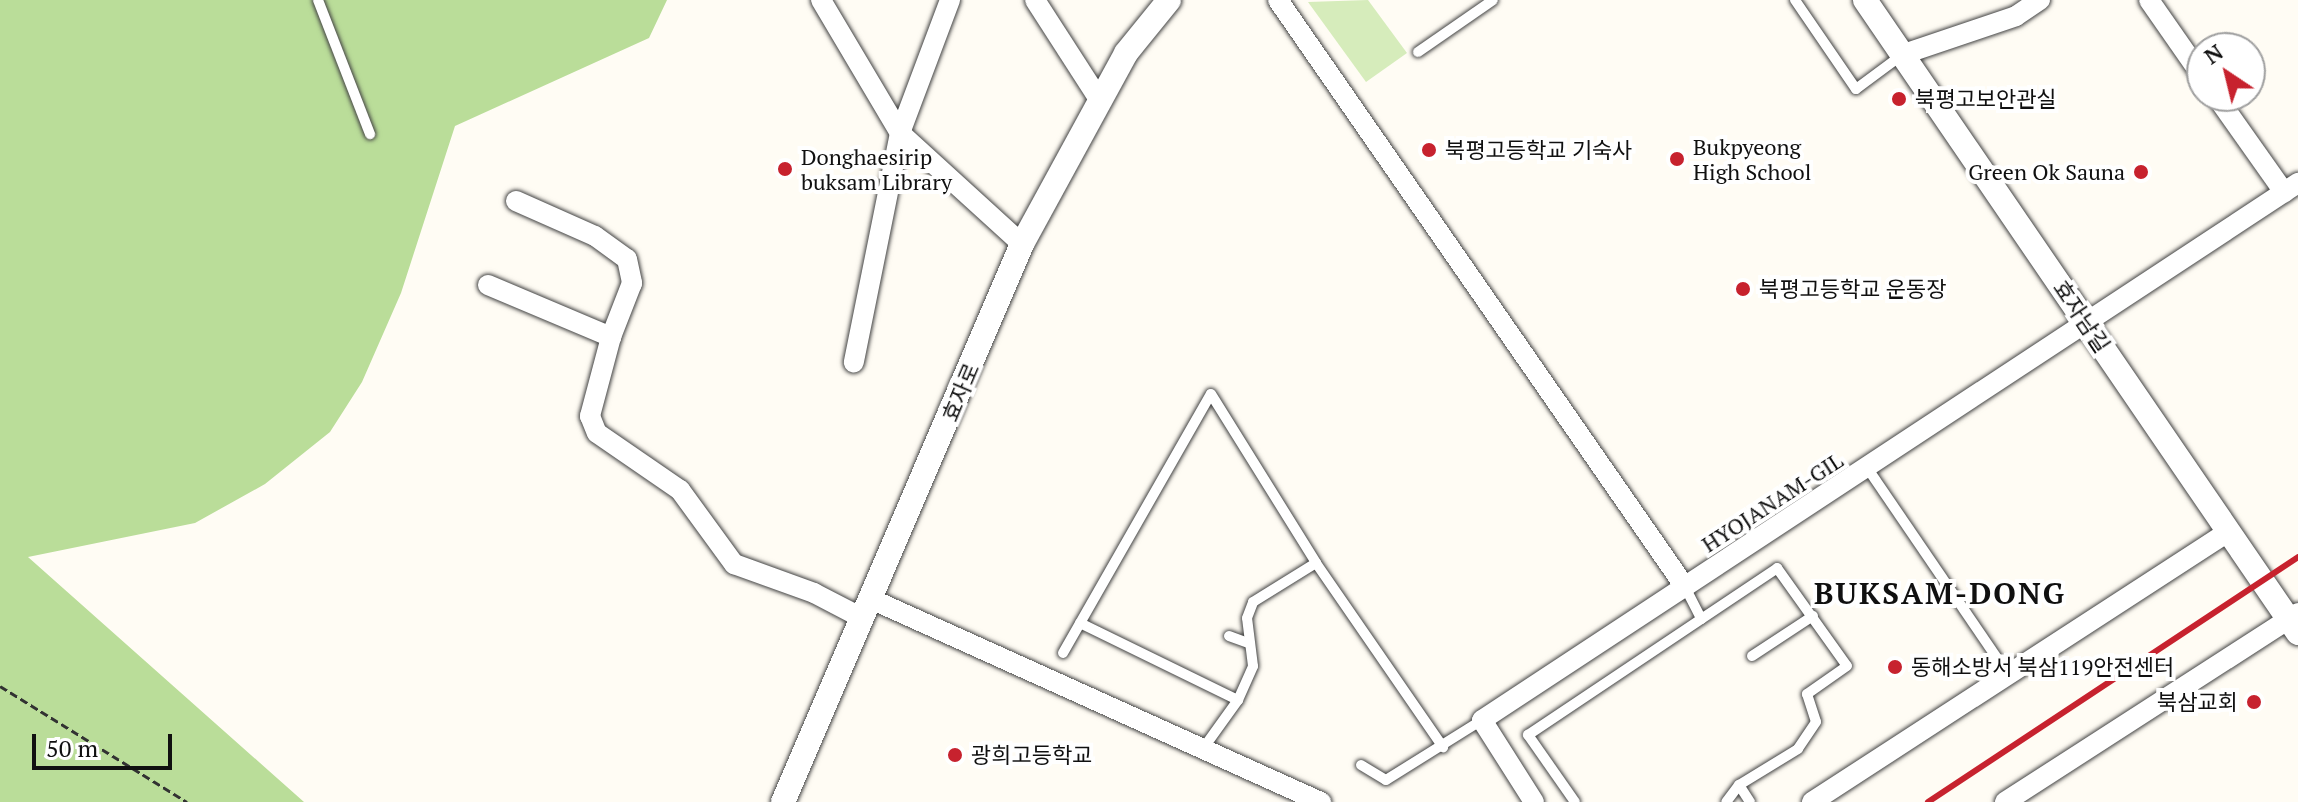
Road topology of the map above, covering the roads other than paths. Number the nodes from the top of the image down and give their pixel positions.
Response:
1 (318, 0) edge
2 (821, 0) edge
3 (950, 0) edge
4 (1035, 0) edge
5 (1169, 0) edge
6 (1278, 0) edge
7 (1493, 0) edge
8 (1795, 0) edge
9 (1865, 0) edge
10 (2040, 0) edge
11 (2149, 0) edge
12 (1418, 52) dead end
13 (2186, 53) edge
14 (1904, 54) junction
15 (1100, 101) junction
16 (2229, 112) edge
17 (900, 133) junction
18 (370, 134) dead end
19 (2291, 188) edge
20 (516, 201) dead end
21 (1022, 244) junction
22 (488, 285) dead end
23 (2085, 321) junction
24 (611, 337) junction
25 (854, 362) dead end
26 (1868, 469) junction
27 (2228, 532) junction
28 (1316, 563) junction
29 (1685, 587) junction
30 (867, 609) junction
31 (1813, 616) junction
32 (1701, 619) junction
33 (2295, 622) edge
34 (1080, 623) junction
35 (1229, 636) dead end
36 (1248, 643) junction
37 (1063, 653) dead end
38 (1752, 656) dead end
39 (2007, 673) junction
40 (1238, 700) junction
41 (1482, 720) junction
42 (1205, 746) junction
43 (1443, 747) junction
44 (1361, 765) dead end
45 (1739, 785) junction
46 (783, 802) edge
47 (1321, 802) edge
48 (1534, 802) edge
49 (1575, 802) edge
50 (1726, 802) edge
51 (1750, 802) edge
52 (1812, 802) edge
53 (2005, 802) edge

1 - 18 lane
2 - 17 street
3 - 17 street
4 - 15 street
5 - 15 street, 효자로
6 - 29 street
7 - 12 lane
8 - 14 lane
9 - 14 street, 효자남길
10 - 14 street
11 - 13 street
14 - 23 street, 효자남길
15 - 21 street, 효자로
16 - 19 street
17 - 21 street
17 - 25 street
19 - 23 street, HYOJANAM-GIL
20 - 24 street
21 - 30 street, 효자로
22 - 24 street
23 - 26 street, HYOJANAM-GIL
23 - 27 street, 효자남길
24 - 30 street
26 - 29 street, HYOJANAM-GIL
26 - 39 lane
27 - 33 street, 효자남길
27 - 39 street
28 - 34 lane
28 - 36 lane
28 - 43 lane
29 - 32 lane
29 - 41 street, HYOJANAM-GIL
30 - 42 street
30 - 46 street, 효자로
31 - 32 lane
31 - 38 lane
31 - 45 lane
32 - 49 lane
33 - 53 street
34 - 37 lane
34 - 40 lane
35 - 36 lane
36 - 40 lane
39 - 52 street
40 - 42 lane
41 - 43 lane
41 - 48 street
42 - 47 street
43 - 44 lane
45 - 50 lane
45 - 51 lane

